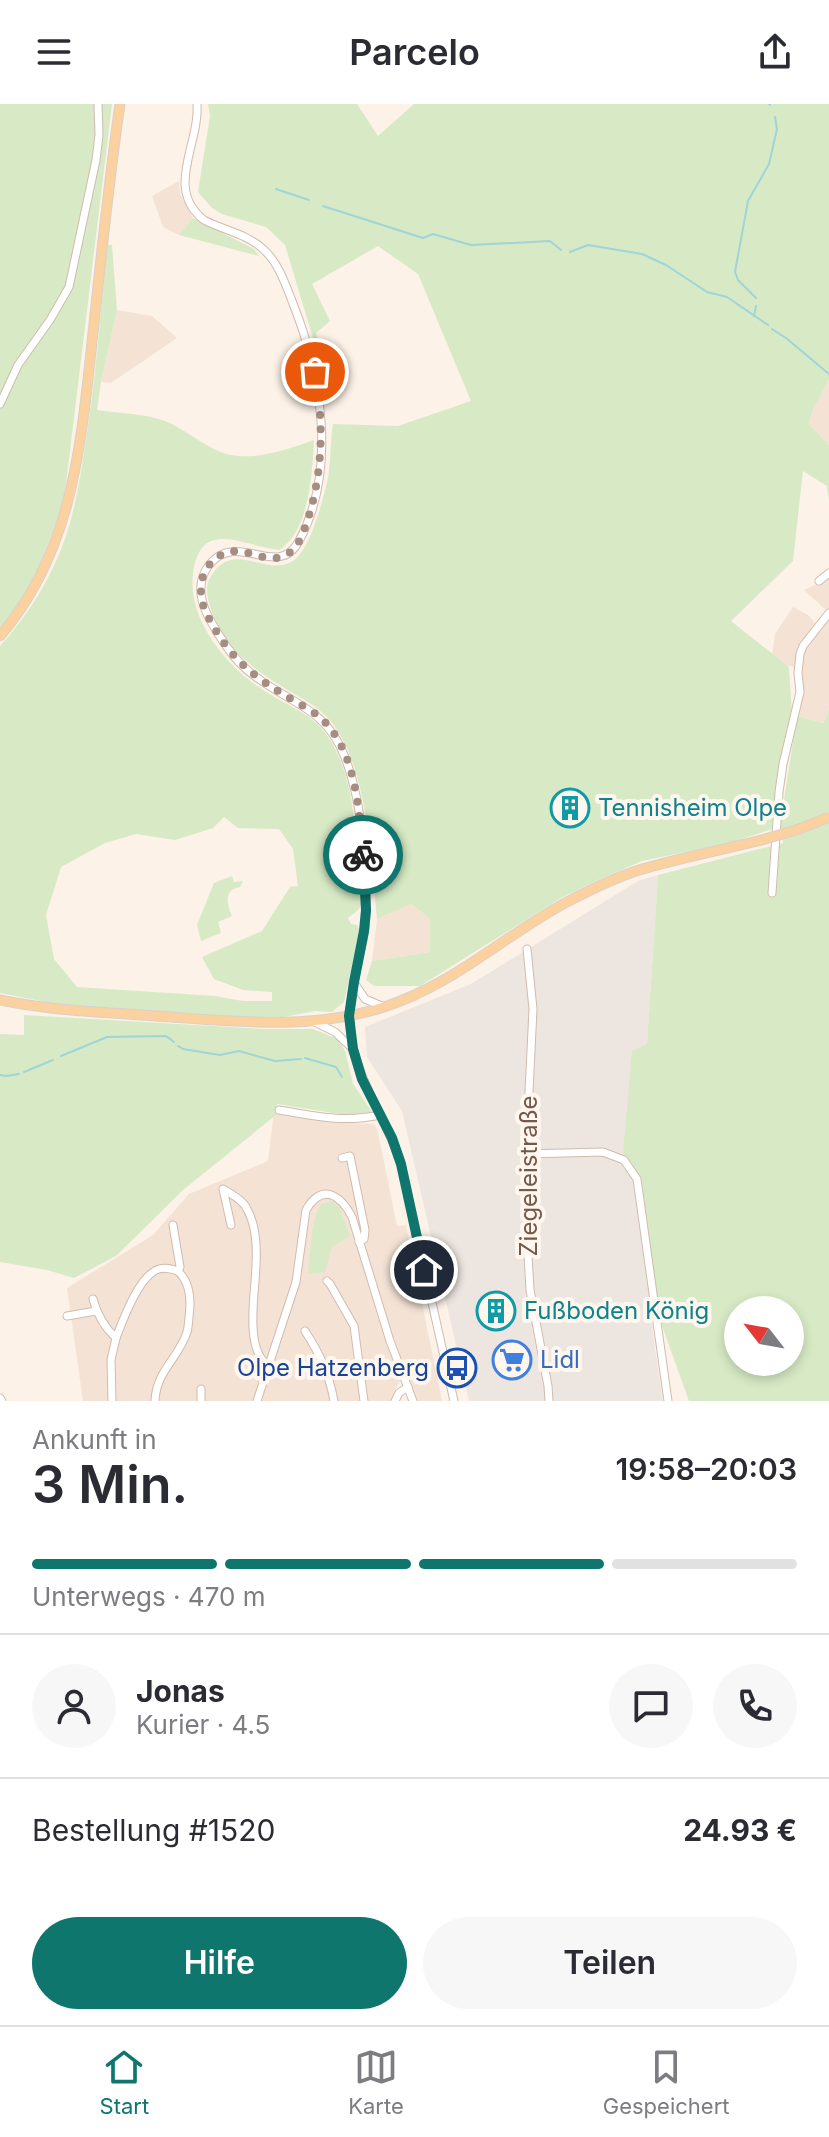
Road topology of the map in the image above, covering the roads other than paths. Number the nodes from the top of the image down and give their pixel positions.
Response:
1 (98, 104) edge
2 (120, 104) edge
3 (197, 104) edge
4 (0, 404) edge
5 (829, 573) edge
6 (819, 581) dead end
7 (829, 613) edge
8 (0, 636) edge
9 (829, 817) edge
10 (772, 893) dead end
11 (527, 949) dead end
12 (354, 982) junction
13 (0, 1000) edge
14 (384, 1007) junction
15 (349, 1016) junction
16 (315, 1022) junction
17 (353, 1049) junction
18 (279, 1110) dead end
19 (380, 1115) junction
20 (526, 1154) junction
21 (342, 1158) dead end
22 (173, 1225) dead end
23 (231, 1225) dead end
24 (359, 1242) junction
25 (178, 1271) junction
26 (327, 1281) dead end
27 (93, 1299) dead end
28 (96, 1311) junction
29 (67, 1316) dead end
30 (305, 1331) dead end
31 (116, 1338) junction
32 (269, 1366) junction
33 (408, 1387) junction
34 (201, 1389) dead end
35 (112, 1401) edge
36 (155, 1401) edge
37 (201, 1401) edge
38 (257, 1401) edge
39 (334, 1401) edge
40 (364, 1401) edge
41 (395, 1401) edge
42 (413, 1401) edge
43 (454, 1401) edge
44 (549, 1401) edge
45 (668, 1401) edge

1 - 4 street
2 - 8 main road
3 - 12 street
5 - 6 street
7 - 10 street
9 - 14 main road, bridge
11 - 20 street, Ziegeleistraße
12 - 14 street
12 - 15 street
13 - 16 main road
14 - 15 main road
15 - 16 main road
15 - 17 street
16 - 17 street
17 - 19 street
18 - 19 street
19 - 43 street
20 - 44 street, Ziegeleistraße
20 - 45 street
21 - 24 street
22 - 25 street
23 - 32 street
24 - 32 street
24 - 33 street
25 - 31 street
25 - 36 street
26 - 40 street
27 - 28 street
28 - 29 street
28 - 31 street
30 - 39 street
31 - 35 street
32 - 38 street
33 - 41 street
33 - 42 street
34 - 37 street

